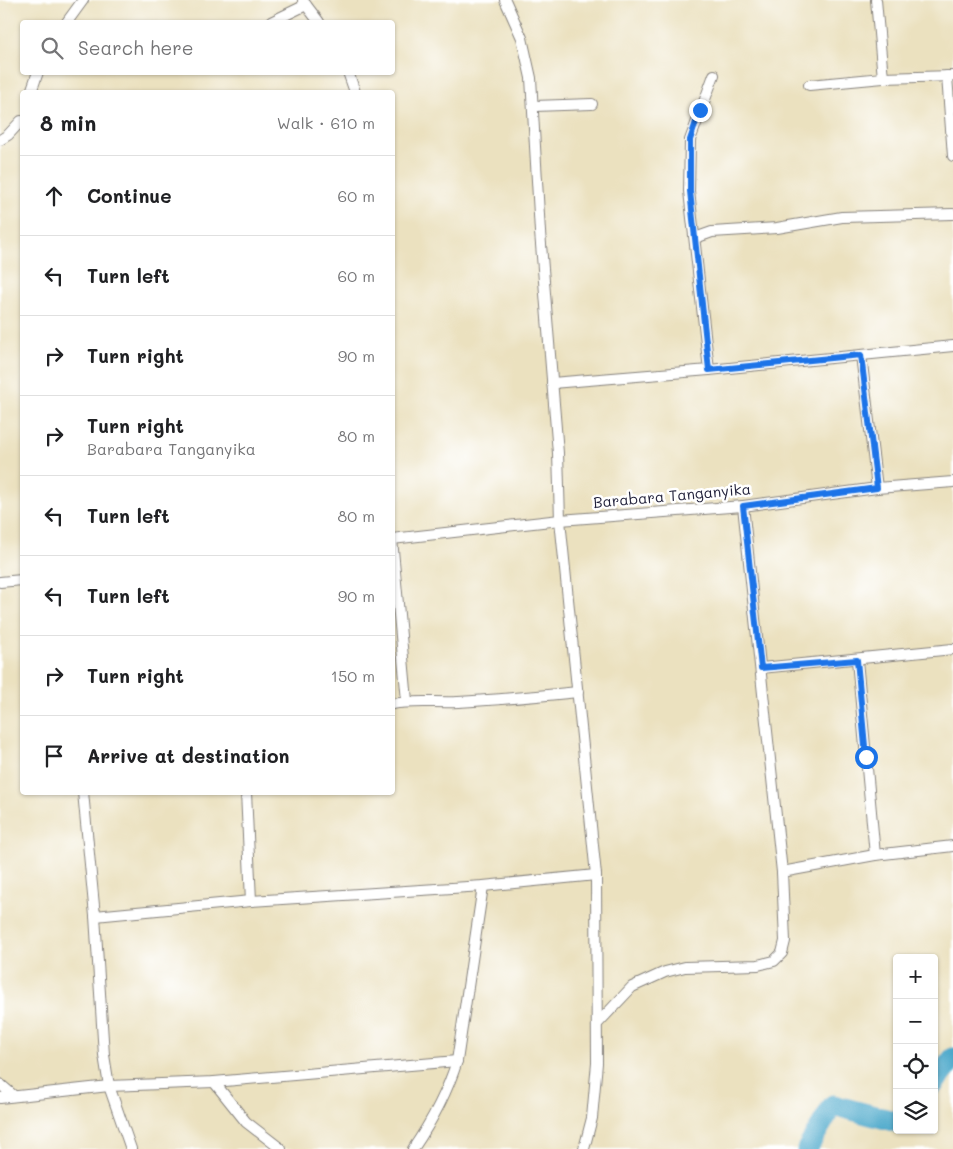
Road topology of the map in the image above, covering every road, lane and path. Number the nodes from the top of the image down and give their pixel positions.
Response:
1 (83, 0) edge
2 (505, 0) edge
3 (876, 0) edge
4 (304, 2) edge
5 (68, 20) edge
6 (274, 20) edge
7 (318, 20) edge
8 (37, 75) edge
9 (349, 75) edge
10 (714, 75) dead end
11 (950, 76) edge
12 (884, 78) junction
13 (809, 85) dead end
14 (32, 90) edge
15 (354, 90) edge
16 (592, 104) dead end
17 (534, 106) junction
18 (20, 123) edge
19 (0, 140) edge
20 (953, 156) edge
21 (953, 214) edge
22 (695, 238) junction
23 (953, 346) edge
24 (861, 355) junction
25 (709, 370) junction
26 (552, 383) junction
27 (953, 482) edge
28 (877, 488) junction
29 (743, 506) junction
30 (560, 520) junction
31 (395, 539) edge
32 (395, 571) edge
33 (20, 580) edge
34 (0, 582) edge
35 (953, 649) edge
36 (857, 660) junction
37 (761, 668) junction
38 (578, 692) junction
39 (407, 701) junction
40 (395, 703) edge
41 (83, 795) edge
42 (246, 795) edge
43 (953, 846) edge
44 (876, 855) junction
45 (782, 872) junction
46 (596, 875) junction
47 (483, 886) junction
48 (251, 901) junction
49 (95, 916) junction
50 (599, 1022) junction
51 (457, 1061) junction
52 (214, 1082) junction
53 (0, 1084) edge
54 (109, 1086) junction
55 (14, 1096) junction
56 (0, 1098) edge
57 (130, 1149) edge
58 (281, 1149) edge
59 (413, 1149) edge
60 (584, 1149) edge

1 - 5 street
2 - 17 street
3 - 12 street
4 - 6 street
4 - 7 street
8 - 14 street
9 - 15 street
10 - 22 street
11 - 12 street
11 - 20 street
12 - 13 street
16 - 17 street
17 - 26 street
18 - 19 street
21 - 22 street
22 - 25 street
23 - 24 street
24 - 25 street
24 - 28 street
25 - 26 street
26 - 30 street
27 - 28 street, Barabara Tanganyika
28 - 29 street, Barabara Tanganyika
29 - 30 street, Barabara Tanganyika
29 - 37 street
30 - 31 street, Barabara Tanganyika
30 - 38 street
32 - 39 street
33 - 34 street
35 - 36 street
36 - 37 street
36 - 44 street
37 - 45 street
38 - 39 street
38 - 46 street
39 - 40 street
41 - 49 street
42 - 48 street
43 - 44 street
44 - 45 street
45 - 50 street
46 - 47 street
46 - 50 street
47 - 48 street
47 - 51 street
48 - 49 street
49 - 54 street
50 - 60 street
51 - 52 street
51 - 59 street
52 - 54 street
52 - 58 street
53 - 55 street
54 - 55 street
54 - 57 street
55 - 56 street

